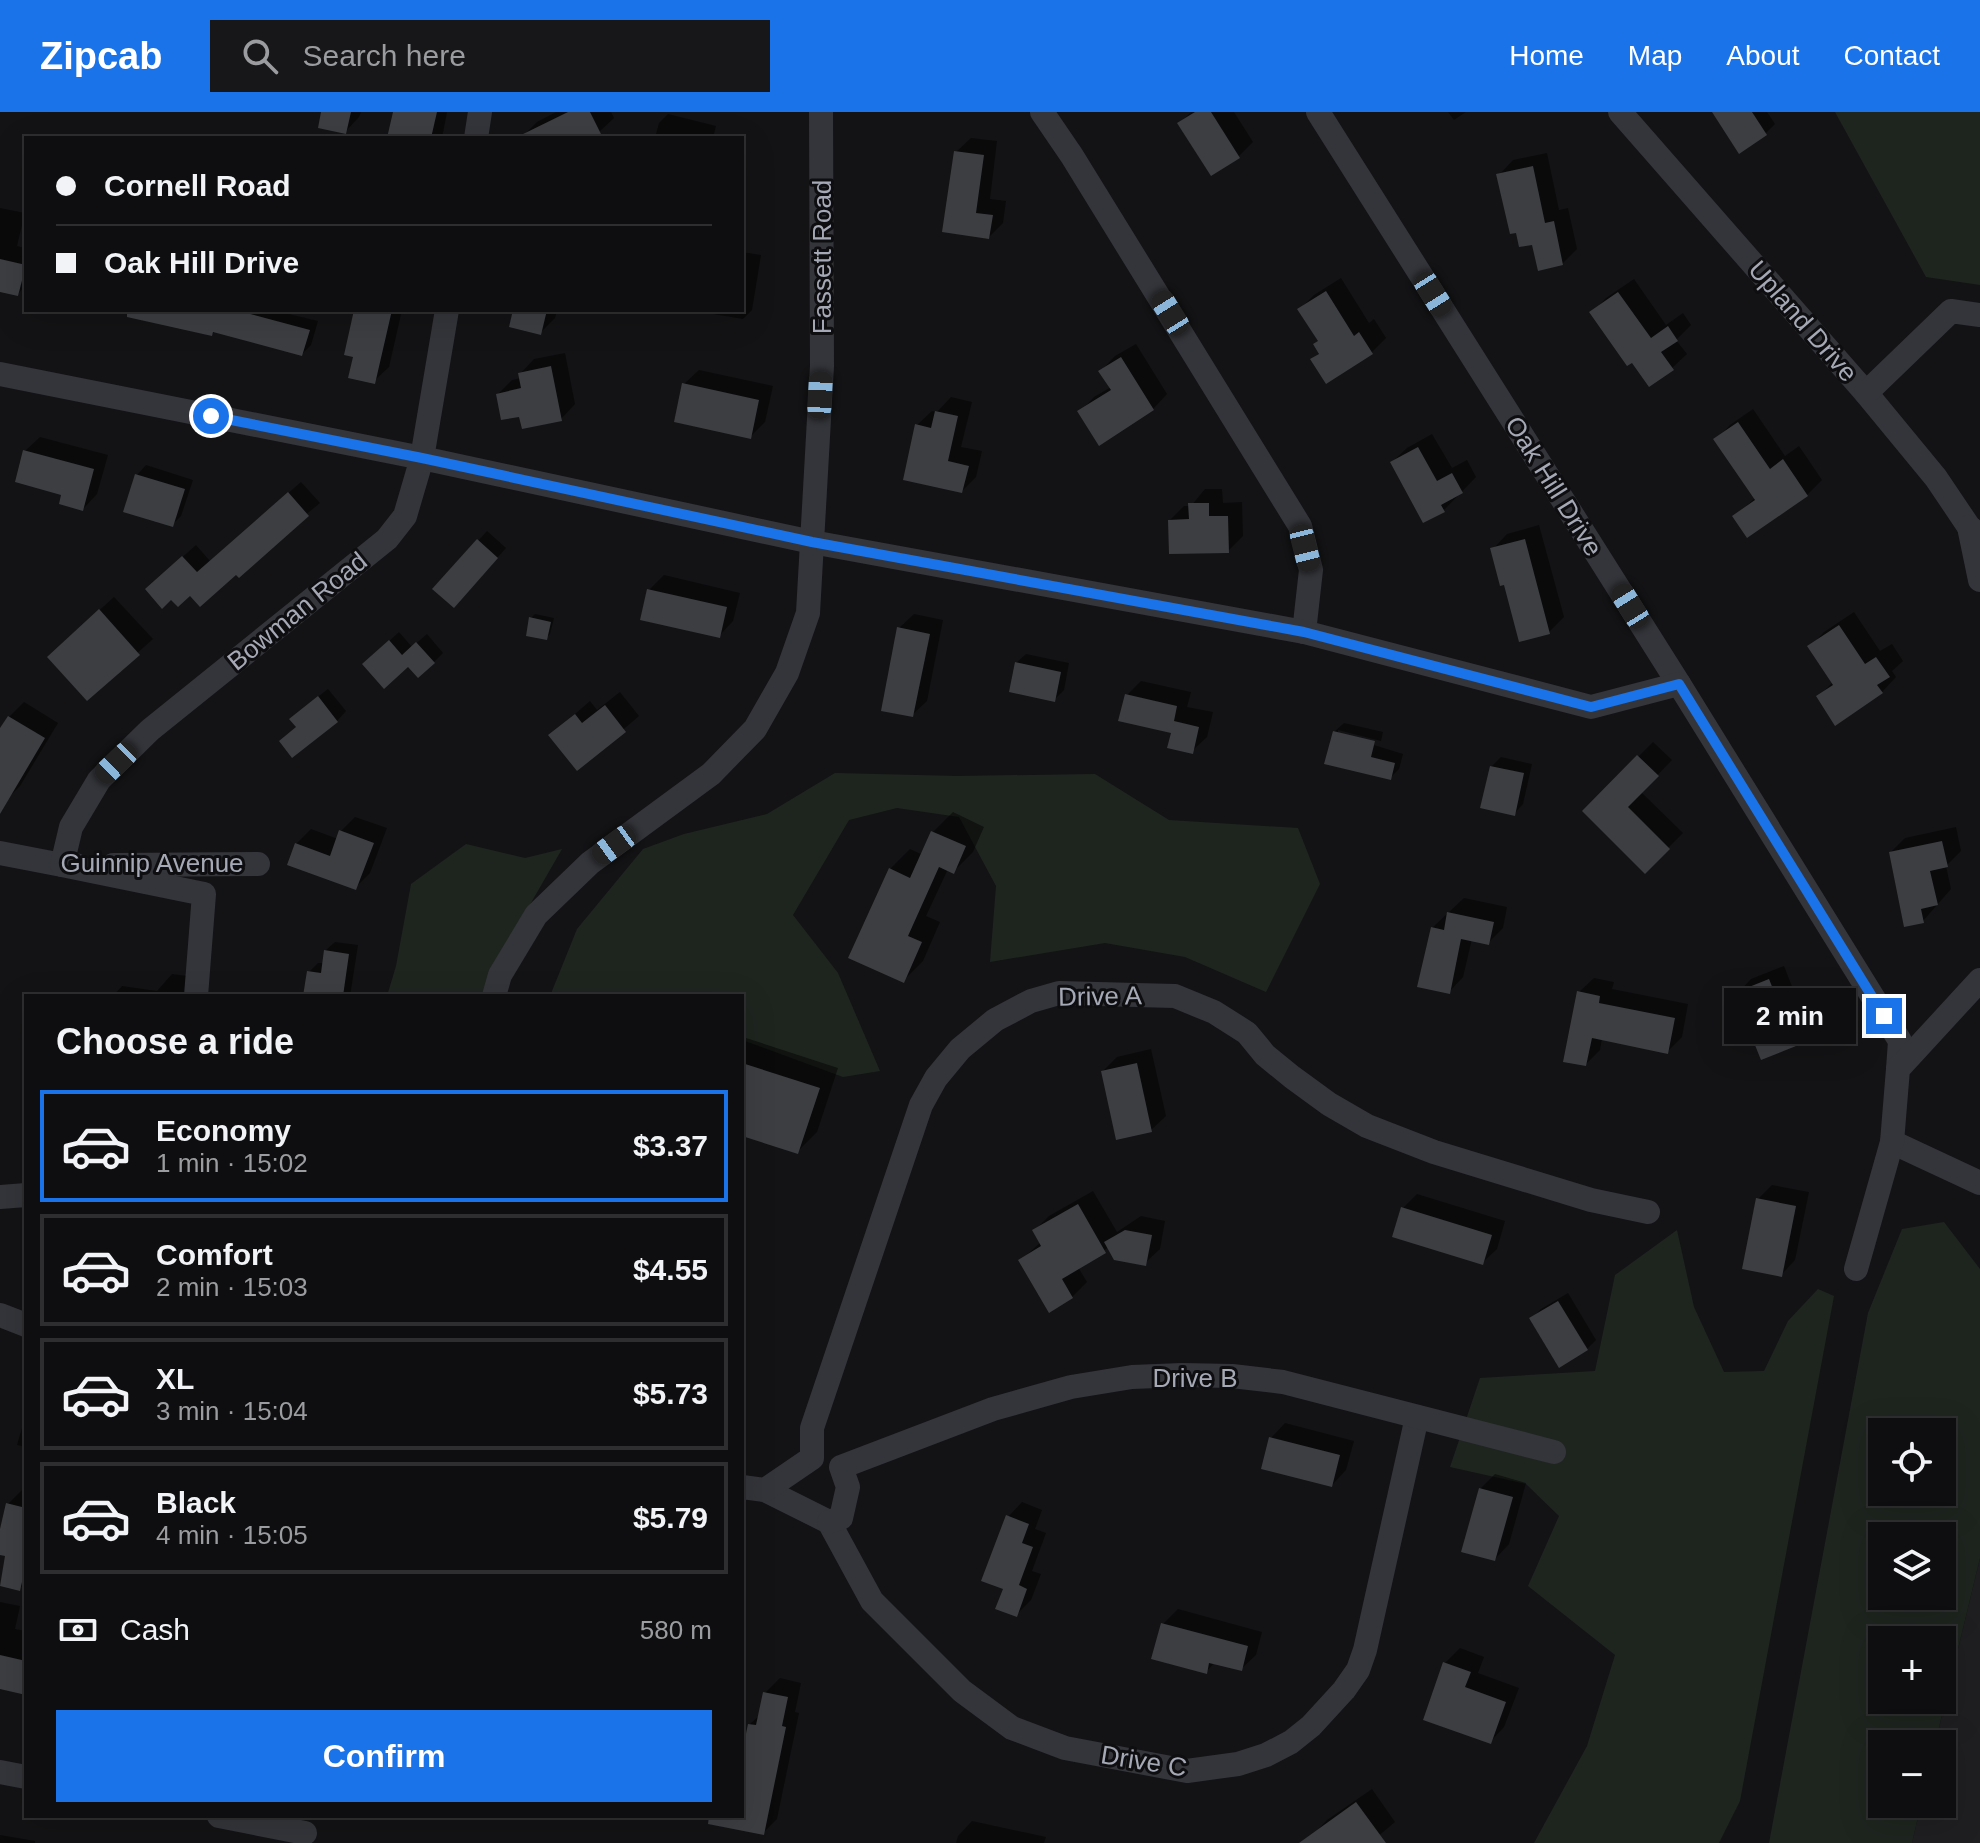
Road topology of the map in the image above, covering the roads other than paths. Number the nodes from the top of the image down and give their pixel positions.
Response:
1 (480, 112) edge
2 (821, 112) edge
3 (1042, 112) edge
4 (1318, 112) edge
5 (1620, 112) edge
6 (476, 136) edge
7 (447, 312) edge
8 (1980, 315) edge
9 (0, 374) edge
10 (1866, 393) junction
11 (422, 458) junction
12 (1974, 531) edge
13 (812, 542) junction
14 (1980, 580) edge
15 (1304, 632) junction
16 (1679, 684) junction
17 (0, 853) edge
18 (258, 864) dead end
19 (62, 865) junction
20 (1980, 980) edge
21 (196, 994) edge
22 (495, 994) edge
23 (1898, 1069) junction
24 (1892, 1142) junction
25 (1980, 1183) edge
26 (24, 1195) edge
27 (0, 1197) edge
28 (1648, 1212) dead end
29 (1856, 1269) dead end
30 (0, 1315) edge
31 (24, 1324) edge
32 (1417, 1417) junction
33 (1554, 1452) dead end
34 (812, 1458) junction
35 (841, 1467) junction
36 (753, 1488) edge
37 (829, 1522) junction
38 (0, 1772) edge
39 (24, 1777) edge
40 (231, 1818) edge
41 (306, 1831) edge

1 - 6 street
2 - 13 street, Fassett Road
3 - 15 street
4 - 16 street, Oak Hill Drive
5 - 10 street, Upland Drive
7 - 11 street, Bowman Road
8 - 10 street
9 - 11 street
10 - 12 street, Upland Drive
11 - 13 street
11 - 19 street, Bowman Road
12 - 14 street
13 - 15 street
13 - 22 street, Fassett Road
15 - 16 street
16 - 23 street, Oak Hill Drive
17 - 19 street, Guinnip Avenue
18 - 19 street, Guinnip Avenue
19 - 21 street
20 - 23 street
23 - 24 street, Oak Hill Drive
24 - 25 street
24 - 29 street, Oak Hill Drive
26 - 27 street
28 - 34 street, Drive A
30 - 31 street
32 - 33 street, Drive B
32 - 35 street, Drive B
32 - 37 street, Drive C
34 - 35 street
34 - 36 street
35 - 37 street
36 - 37 street
38 - 39 street
40 - 41 street

